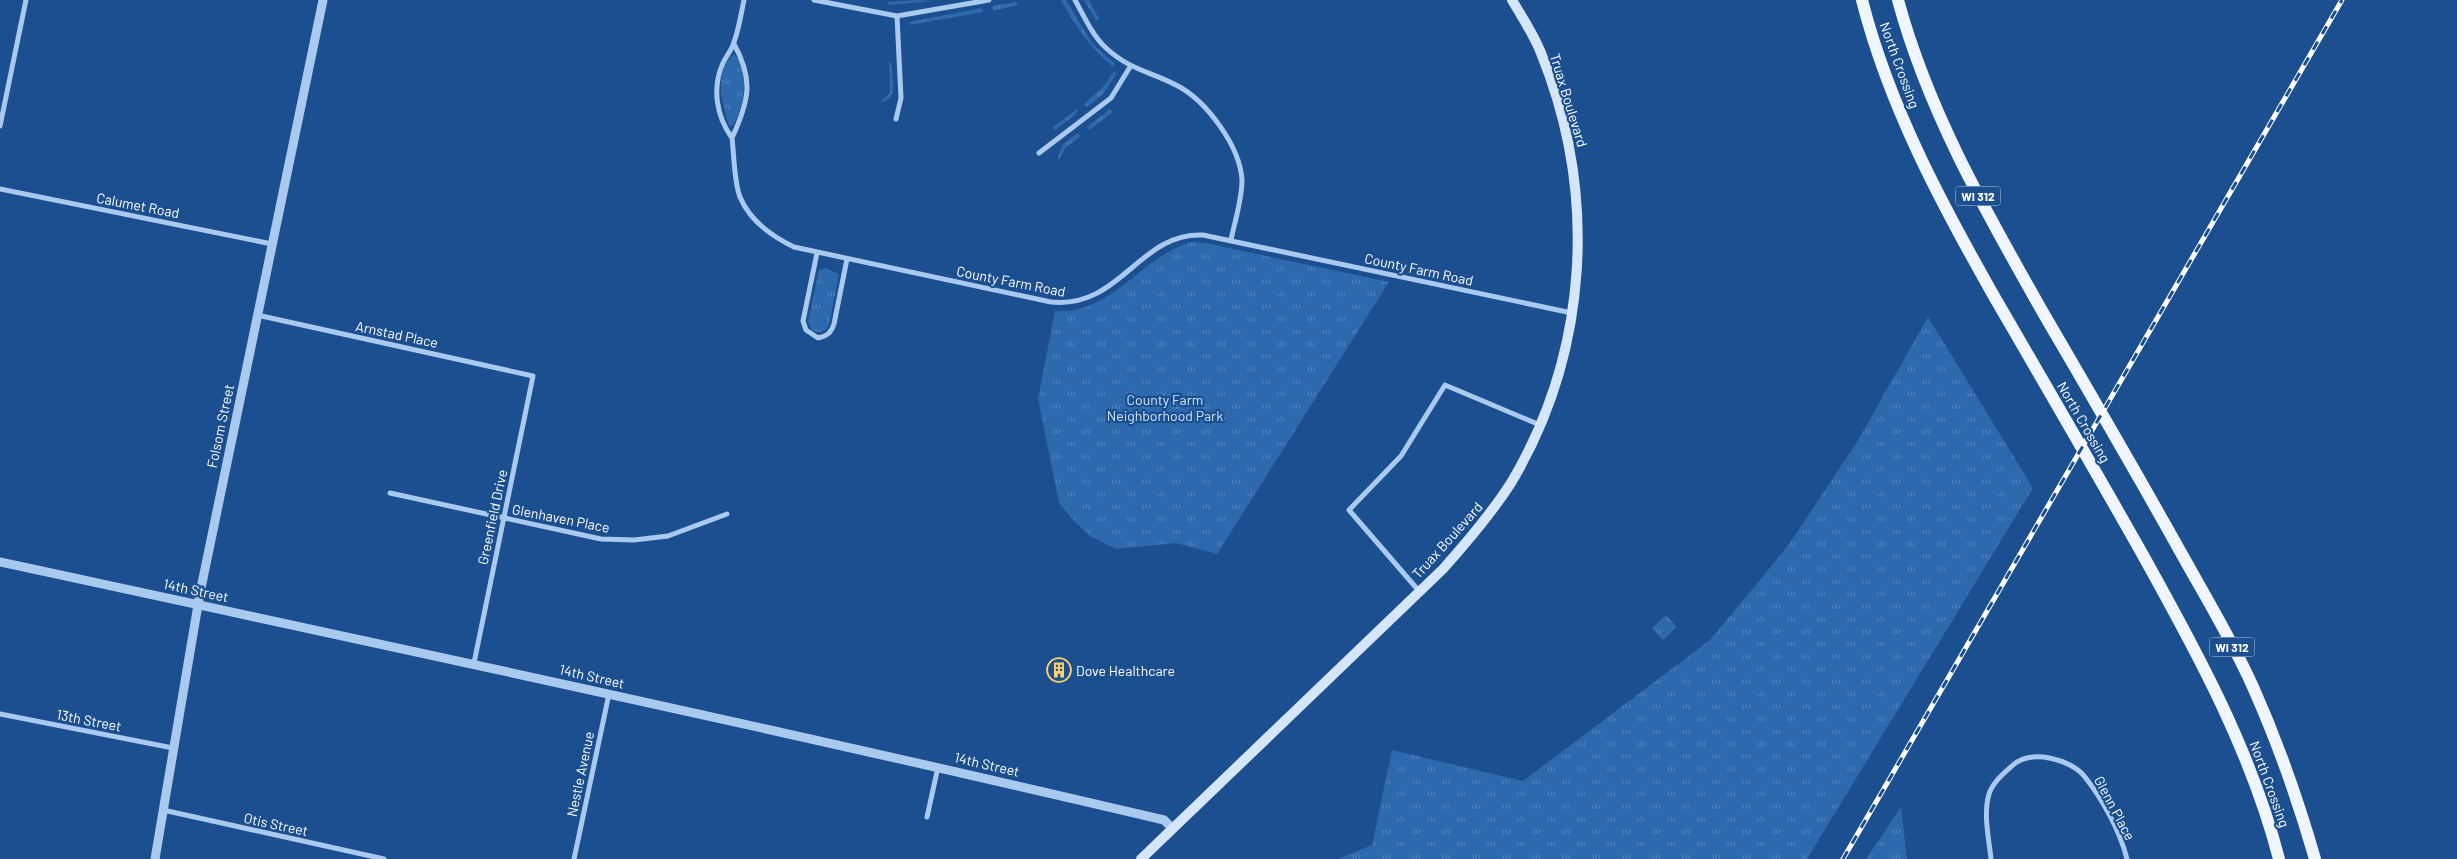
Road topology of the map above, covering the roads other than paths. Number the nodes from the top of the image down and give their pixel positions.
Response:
1 (26, 0) edge
2 (323, 0) edge
3 (744, 0) edge
4 (814, 0) edge
5 (989, 0) edge
6 (1074, 0) edge
7 (1512, 0) edge
8 (1862, 0) edge
9 (1898, 0) edge
10 (897, 16) junction
11 (734, 44) junction
12 (1130, 67) junction
13 (896, 119) dead end
14 (0, 126) edge
15 (732, 138) junction
16 (1039, 153) dead end
17 (0, 189) edge
18 (1231, 240) junction
19 (272, 244) junction
20 (817, 253) junction
21 (847, 259) junction
22 (1573, 314) junction
23 (257, 315) junction
24 (533, 376) joint
25 (1540, 425) junction
26 (390, 493) dead end
27 (727, 514) dead end
28 (504, 518) junction
29 (0, 562) edge
30 (1419, 591) junction
31 (198, 605) junction
32 (474, 663) junction
33 (608, 694) junction
34 (0, 714) edge
35 (173, 748) junction
36 (938, 767) junction
37 (163, 810) junction
38 (927, 817) dead end
39 (1172, 828) junction
40 (155, 859) edge
41 (384, 859) edge
42 (574, 859) edge
43 (1141, 859) edge
44 (1992, 859) edge
45 (2127, 859) edge
46 (2279, 859) edge
47 (2315, 859) edge

1 - 14 street
2 - 19 street, Folsom Street
3 - 11 street, County Farm Road
4 - 10 street
5 - 10 street
6 - 12 street
7 - 22 main road, Truax Boulevard
8 - 46 main road, North Crossing / WI 312
9 - 47 main road, North Crossing / WI 312
10 - 13 street
11 - 15 street, County Farm Road
11 - 15 street, County Farm Road
12 - 16 street
12 - 18 street
15 - 20 street, County Farm Road
17 - 19 street, Calumet Road
18 - 21 street, County Farm Road
18 - 22 street, County Farm Road
19 - 23 street, Folsom Street
20 - 21 street, County Farm Road
20 - 21 street
22 - 25 main road, Truax Boulevard
23 - 24 street, Arnstad Place
23 - 31 street, Folsom Street
24 - 28 street, Greenfield Drive
25 - 30 main road, Truax Boulevard
25 - 30 street
26 - 28 street, Glenhaven Place
27 - 28 street, Glenhaven Place
28 - 32 street, Greenfield Drive
29 - 31 street, 14th Street
30 - 39 main road, Truax Boulevard
31 - 32 street, 14th Street
31 - 35 street, Folsom Street
32 - 33 street, 14th Street
33 - 36 street, 14th Street
33 - 42 street, Nestle Avenue
34 - 35 street, 13th Street
35 - 37 street, Folsom Street
36 - 38 street
36 - 39 street, 14th Street
37 - 40 street, Folsom Street
37 - 41 street, Otis Street
39 - 43 main road, Truax Boulevard
44 - 45 street, Glenn Place

